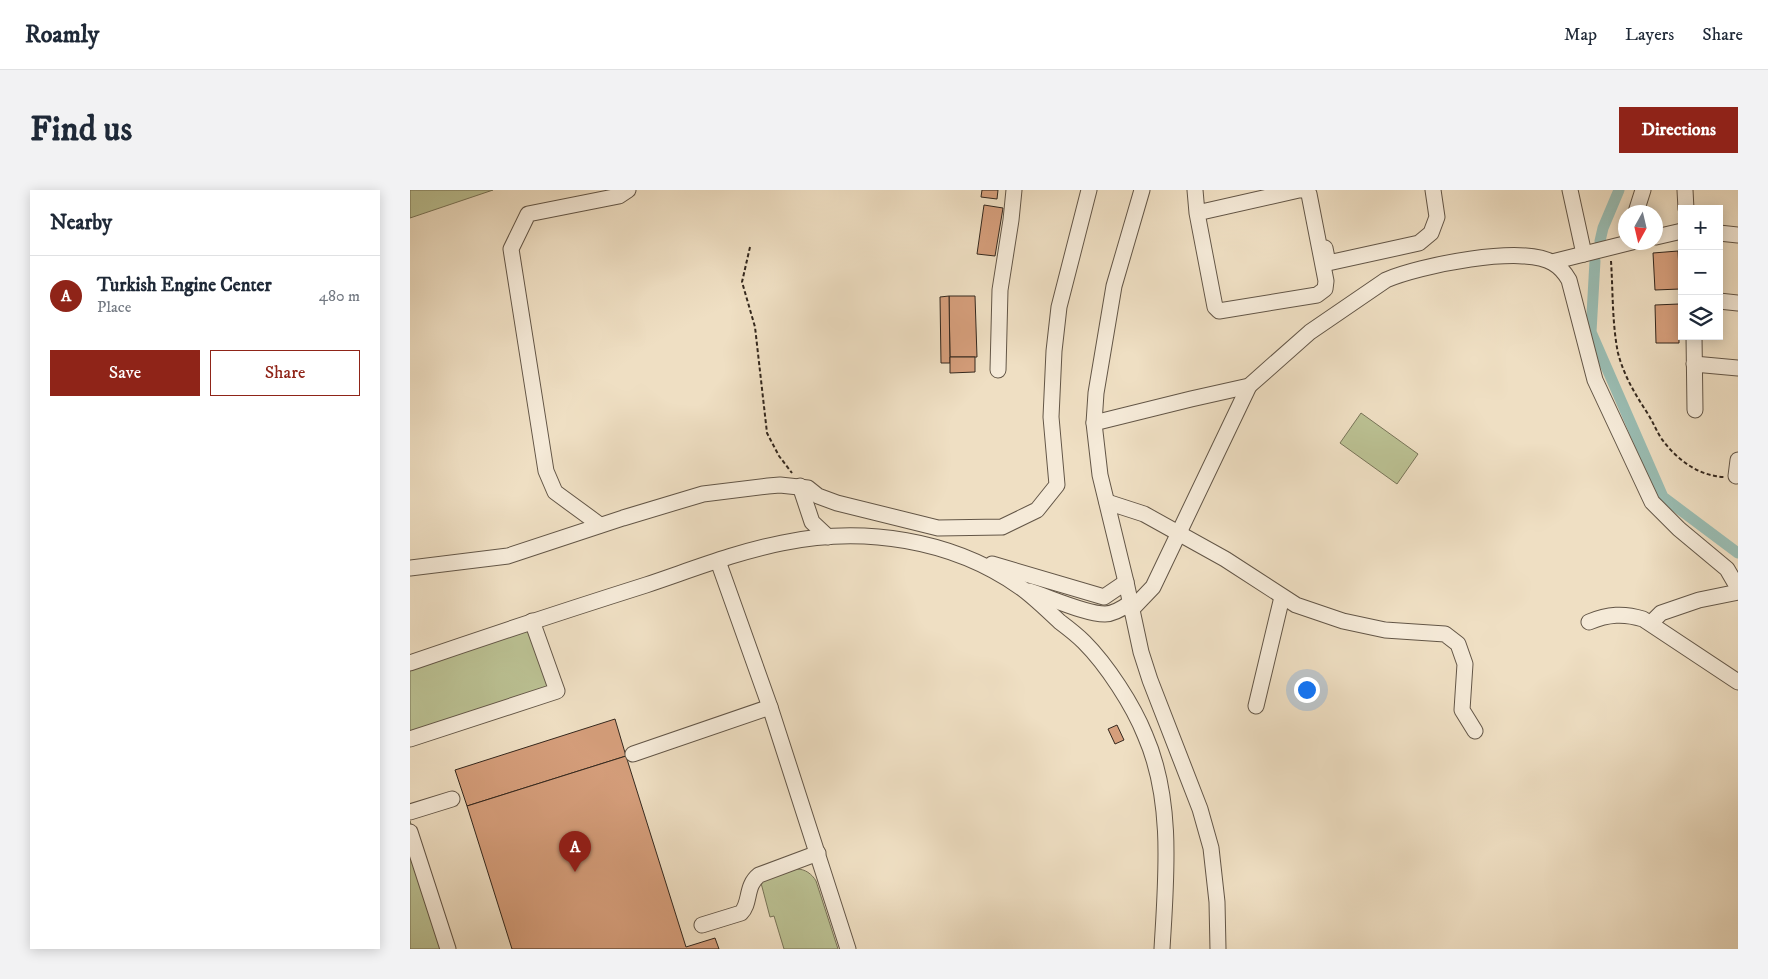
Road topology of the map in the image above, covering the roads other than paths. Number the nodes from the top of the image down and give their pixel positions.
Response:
1 (628, 190) edge
2 (1014, 190) edge
3 (1089, 190) edge
4 (1142, 190) edge
5 (1195, 190) edge
6 (1314, 190) edge
7 (1433, 190) edge
8 (1570, 190) edge
9 (1643, 190) edge
10 (1685, 190) edge
11 (1638, 205) edge
12 (1686, 205) edge
13 (1198, 213) junction
14 (1678, 231) edge
15 (1723, 233) edge
16 (1663, 235) edge
17 (1738, 235) edge
18 (1618, 246) edge
19 (1584, 254) junction
20 (1552, 262) junction
21 (1723, 302) edge
22 (1738, 303) edge
23 (1694, 340) edge
24 (1694, 364) junction
25 (1738, 368) edge
26 (998, 370) dead end
27 (1250, 386) junction
28 (1694, 410) dead end
29 (1094, 423) junction
30 (1738, 460) edge
31 (1736, 476) road end
32 (800, 486) junction
33 (1106, 502) junction
34 (600, 525) junction
35 (1178, 533) junction
36 (828, 537) junction
37 (967, 558) junction
38 (718, 561) junction
39 (410, 568) edge
40 (1126, 582) junction
41 (1021, 588) junction
42 (1738, 588) edge
43 (1738, 592) edge
44 (1282, 597) junction
45 (1131, 607) junction
46 (532, 621) junction
47 (1590, 622) dead end
48 (1651, 623) junction
49 (410, 663) edge
50 (1738, 682) edge
51 (1256, 706) dead end
52 (770, 707) junction
53 (1475, 731) dead end
54 (410, 739) edge
55 (633, 754) dead end
56 (452, 799) dead end
57 (410, 812) edge
58 (410, 832) edge
59 (818, 853) junction
60 (702, 924) dead end
61 (448, 949) edge
62 (848, 949) edge
63 (1162, 949) edge
64 (1218, 949) edge

1 - 34 street
2 - 26 street
3 - 32 street
4 - 29 street
5 - 13 street
6 - 7 street
8 - 19 street
9 - 11 street
10 - 12 street
13 - 13 street
14 - 16 street
15 - 17 street
18 - 19 street
19 - 20 street
20 - 27 street
20 - 42 street
21 - 22 street
23 - 24 street
24 - 25 street
24 - 28 street
27 - 29 street
27 - 35 street
29 - 33 street
30 - 31 street
32 - 34 street
32 - 36 street
33 - 35 street
33 - 40 street
34 - 39 street
35 - 44 street
35 - 45 street
36 - 37 street
36 - 38 street
37 - 40 street
37 - 41 street
38 - 46 street
38 - 52 street
40 - 45 street
41 - 45 street
41 - 63 street
43 - 48 street
44 - 51 street
44 - 53 street
45 - 64 street
46 - 49 street
46 - 54 street
47 - 48 street
48 - 50 street
52 - 55 street
52 - 59 street
56 - 57 street
58 - 61 street
59 - 60 street
59 - 62 street

